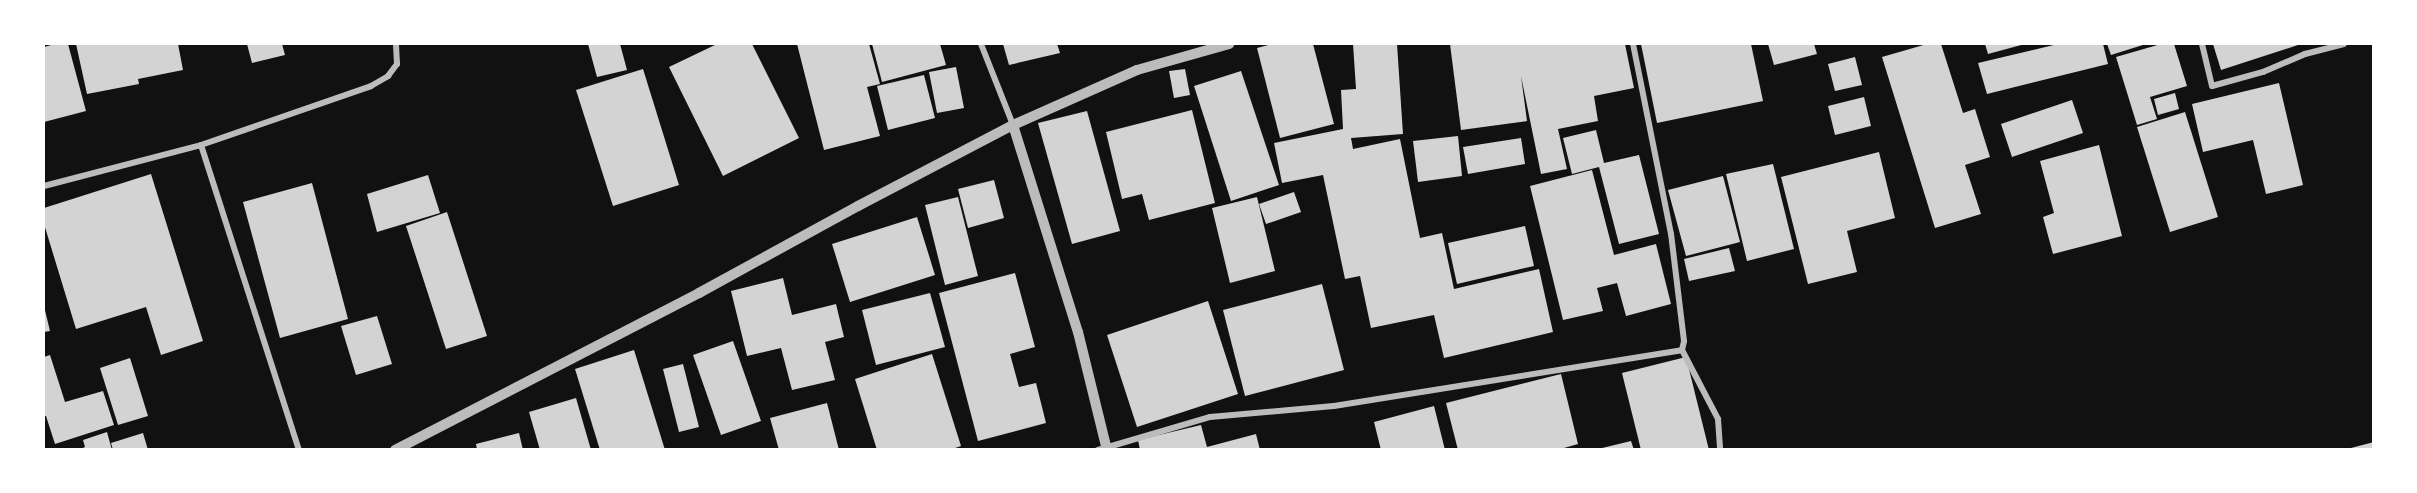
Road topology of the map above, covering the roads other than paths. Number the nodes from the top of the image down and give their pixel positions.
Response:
1 (396, 44) edge
2 (981, 44) edge
3 (1229, 44) edge
4 (1633, 44) edge
5 (2202, 44) edge
6 (2344, 44) edge
7 (1013, 125) junction
8 (201, 145) junction
9 (44, 186) edge
10 (1682, 350) junction
11 (1104, 449) edge
12 (298, 450) edge
13 (396, 450) edge
14 (1720, 450) edge

1 - 8 street
2 - 7 street
3 - 7 street
4 - 10 street
5 - 6 street
7 - 11 street
7 - 13 street
8 - 9 street
8 - 12 street
10 - 11 street
10 - 14 street

